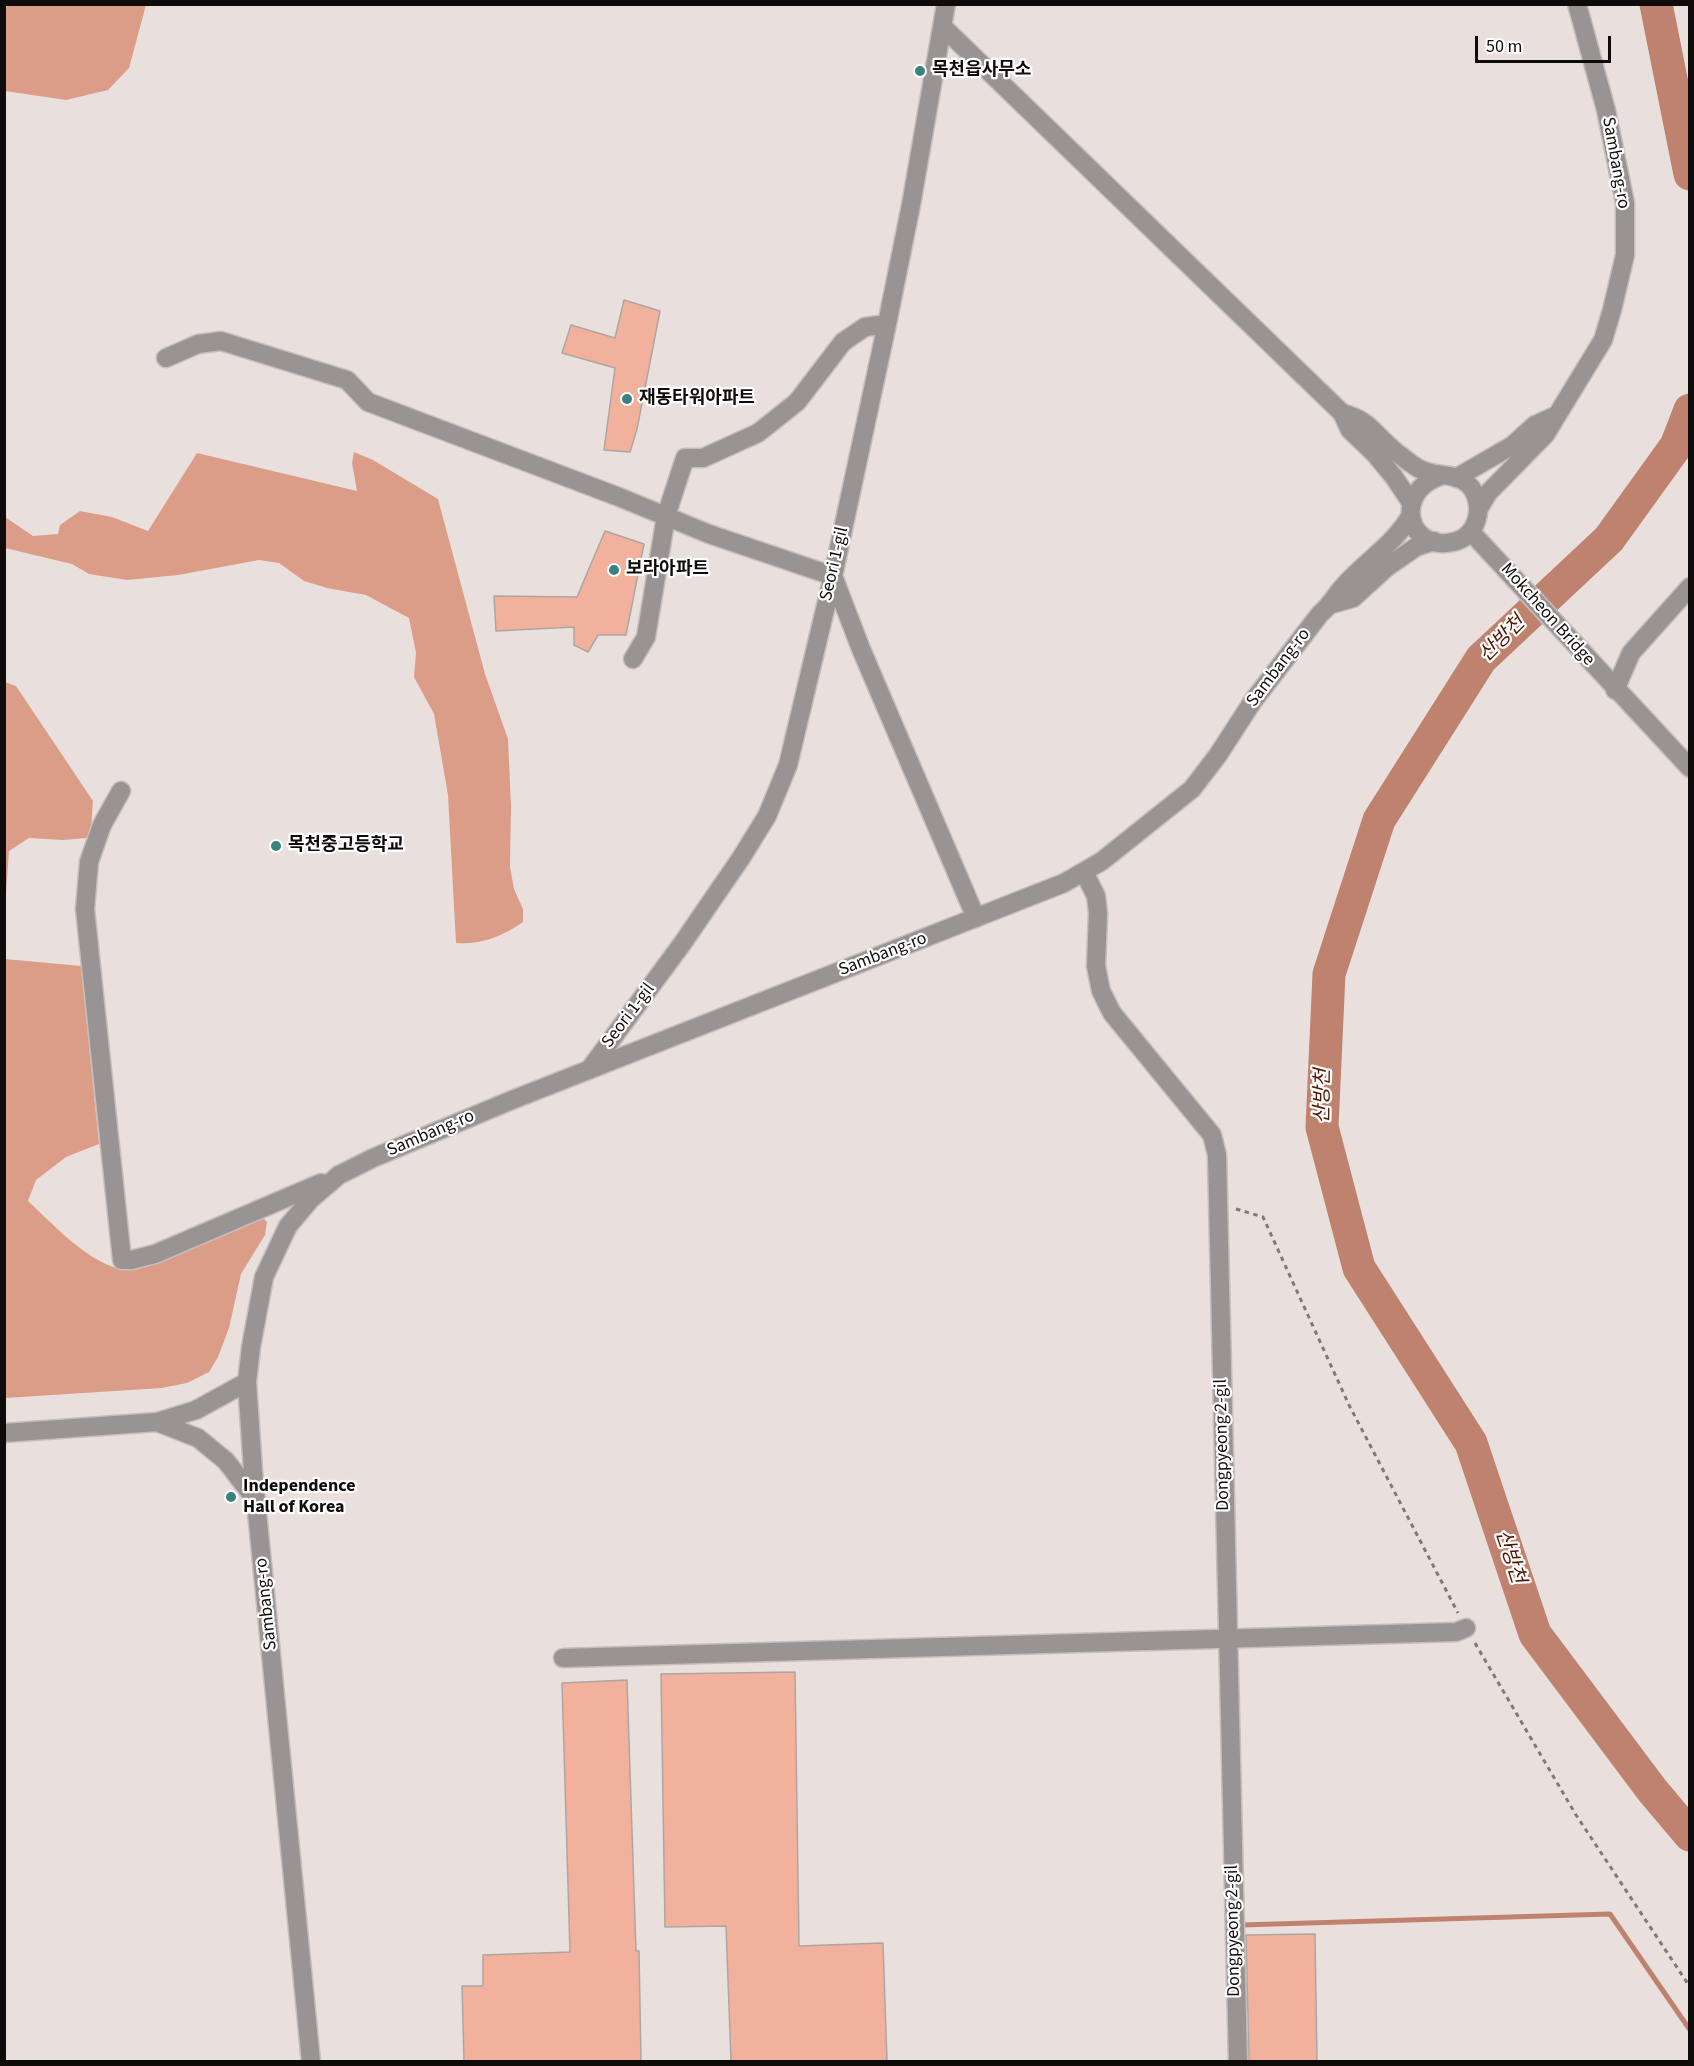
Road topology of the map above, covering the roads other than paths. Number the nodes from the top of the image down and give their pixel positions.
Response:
1 (946, 4) edge
2 (1577, 4) edge
3 (943, 27) junction
4 (887, 324) junction
5 (166, 358) dead end
6 (1342, 412) junction
7 (1555, 416) junction
8 (1448, 477) junction
9 (1411, 509) junction
10 (1478, 510) junction
11 (666, 516) junction
12 (1471, 532) junction
13 (1434, 541) junction
14 (832, 576) junction
15 (1689, 587) edge
16 (1332, 604) junction
17 (633, 659) dead end
18 (1616, 690) junction
19 (1689, 768) edge
20 (121, 791) dead end
21 (1084, 872) junction
22 (976, 918) junction
23 (589, 1070) junction
24 (339, 1175) junction
25 (247, 1382) junction
26 (157, 1422) junction
27 (4, 1433) edge
28 (256, 1500) junction
29 (1466, 1628) road end
30 (1227, 1638) junction
31 (563, 1658) dead end
32 (310, 2061) edge
33 (1238, 2061) edge

1 - 3 street, Seori 1-gil
2 - 7 street, Sambang-ro
3 - 4 street, Seori 1-gil
3 - 6 street
4 - 11 street
4 - 14 street, Seori 1-gil
5 - 11 street
6 - 8 street
6 - 9 street
7 - 8 street, Sambang-ro
7 - 10 street, Sambang-ro
8 - 9 street
8 - 10 street
9 - 13 street
9 - 16 street, Sambang-ro
10 - 12 street
11 - 14 street
11 - 17 street
12 - 13 street
12 - 18 street, Mokcheon Bridge
13 - 16 street, Sambang-ro
14 - 22 street
14 - 23 street, Seori 1-gil
15 - 18 street
16 - 21 street, Sambang-ro
18 - 19 street, Mokcheon Bridge
20 - 24 street, Sambang-ro
21 - 22 street, Sambang-ro
21 - 30 street, Dongpyeong 2-gil
22 - 23 street, Sambang-ro
23 - 24 street, Sambang-ro
24 - 25 street, Sambang-ro
25 - 26 street
25 - 28 street, Sambang-ro
26 - 27 street
26 - 28 street
28 - 32 street, Sambang-ro
29 - 30 street
30 - 31 street
30 - 33 street, Dongpyeong 2-gil

